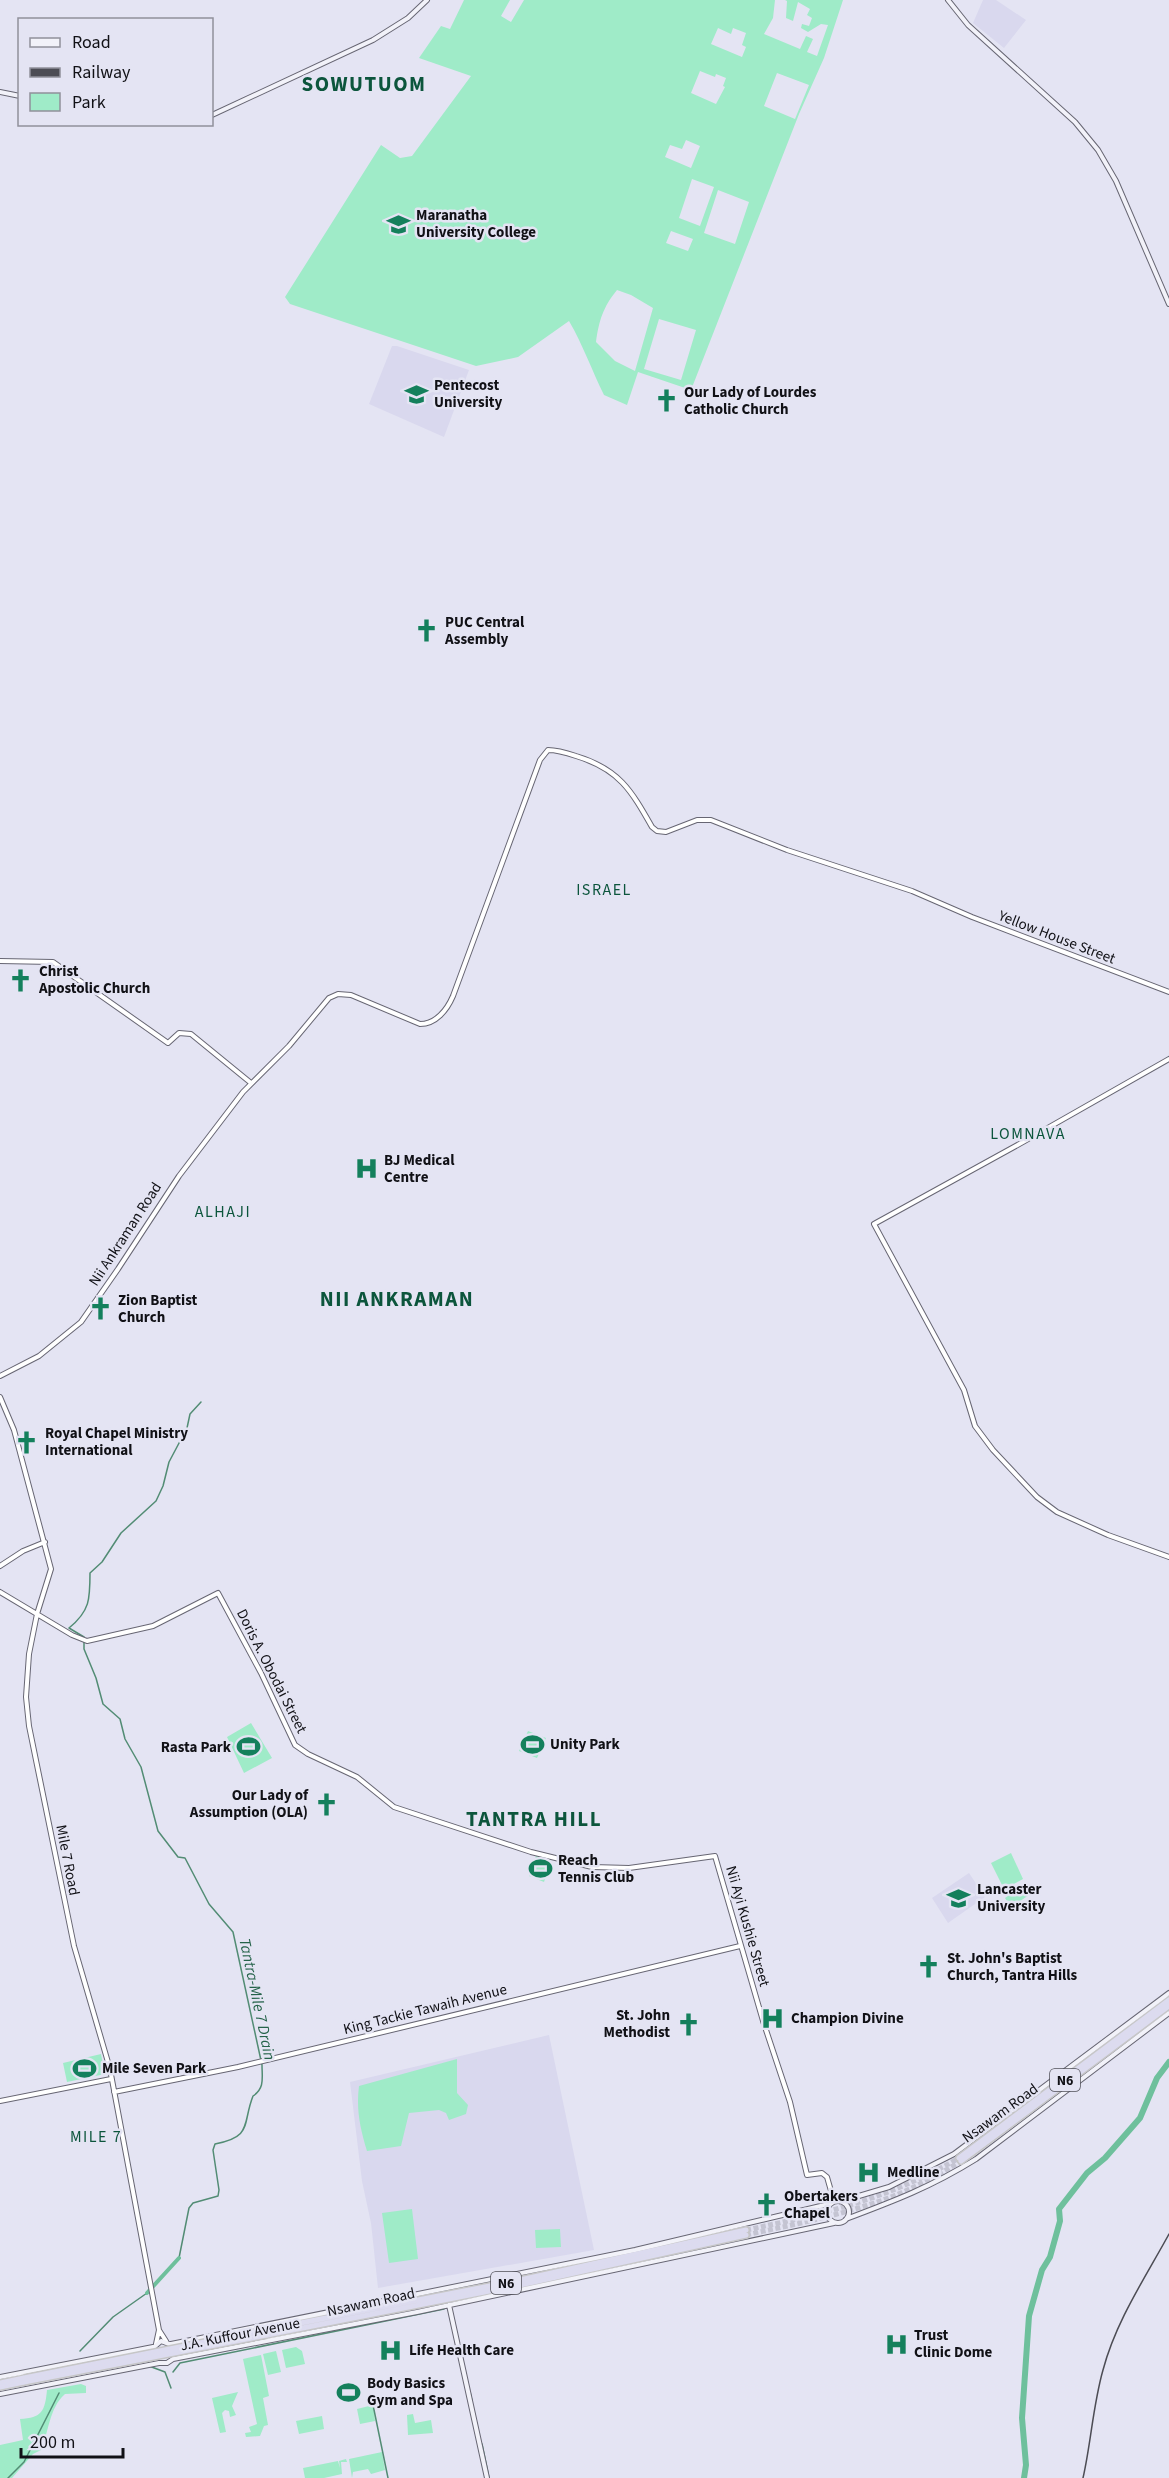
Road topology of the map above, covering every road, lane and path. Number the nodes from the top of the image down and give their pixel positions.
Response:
1 (427, 0) edge
2 (948, 0) edge
3 (0, 92) edge
4 (18, 96) edge
5 (213, 115) edge
6 (1169, 304) edge
7 (0, 961) edge
8 (1169, 992) edge
9 (1169, 1059) edge
10 (251, 1083) junction
11 (0, 1376) edge
12 (0, 1397) edge
13 (45, 1542) junction
14 (1169, 1557) edge
15 (0, 1566) edge
16 (0, 1592) edge
17 (37, 1614) junction
18 (715, 1856) joint
19 (740, 1946) junction
20 (1169, 1993) edge
21 (1169, 2000) edge
22 (1169, 2006) edge
23 (1169, 2013) edge
24 (111, 2079) junction
25 (114, 2092) junction
26 (0, 2101) edge
27 (831, 2191) junction
28 (841, 2201) junction
29 (830, 2203) junction
30 (846, 2219) junction
31 (834, 2223) junction
32 (746, 2233) tunnel mouth
33 (448, 2305) junction
34 (159, 2330) junction
35 (166, 2341) junction
36 (171, 2344) junction
37 (155, 2345) junction
38 (173, 2359) junction
39 (159, 2363) junction
40 (0, 2378) edge
41 (0, 2385) edge
42 (0, 2394) edge
43 (487, 2478) edge

1 - 5 main road
2 - 6 main road
3 - 4 main road
7 - 10 street
8 - 10 street, Yellow House Street
9 - 14 street
10 - 11 street, Nii Ankraman Road
12 - 13 street, Mile 7 Road
13 - 15 street
13 - 17 street, Mile 7 Road
16 - 17 street
17 - 18 street, Doris A. Obodai Street
17 - 24 street, Mile 7 Road
18 - 19 street, Nii Ayi Kushie Street
19 - 25 street, King Tackie Tawaih Avenue
19 - 27 street, Nii Ayi Kushie Street
20 - 28 main road
21 - 22 highway, Nsawam Road / N6
23 - 30 main road
24 - 25 street, Mile 7 Road
24 - 26 street
25 - 34 street, Mile 7 Road
27 - 28 street
27 - 29 street
28 - 29 main road
28 - 30 main road
29 - 31 main road
29 - 36 main road
30 - 31 main road
31 - 33 main road, J.A. Kuffour Avenue
32 - 41 highway, Nsawam Road / N6, bridge
33 - 38 main road, J.A. Kuffour Avenue
33 - 43 main road
34 - 35 street
34 - 37 street
35 - 36 main road
35 - 37 main road
36 - 38 main road
37 - 39 main road
37 - 40 main road
38 - 39 main road
39 - 42 main road

